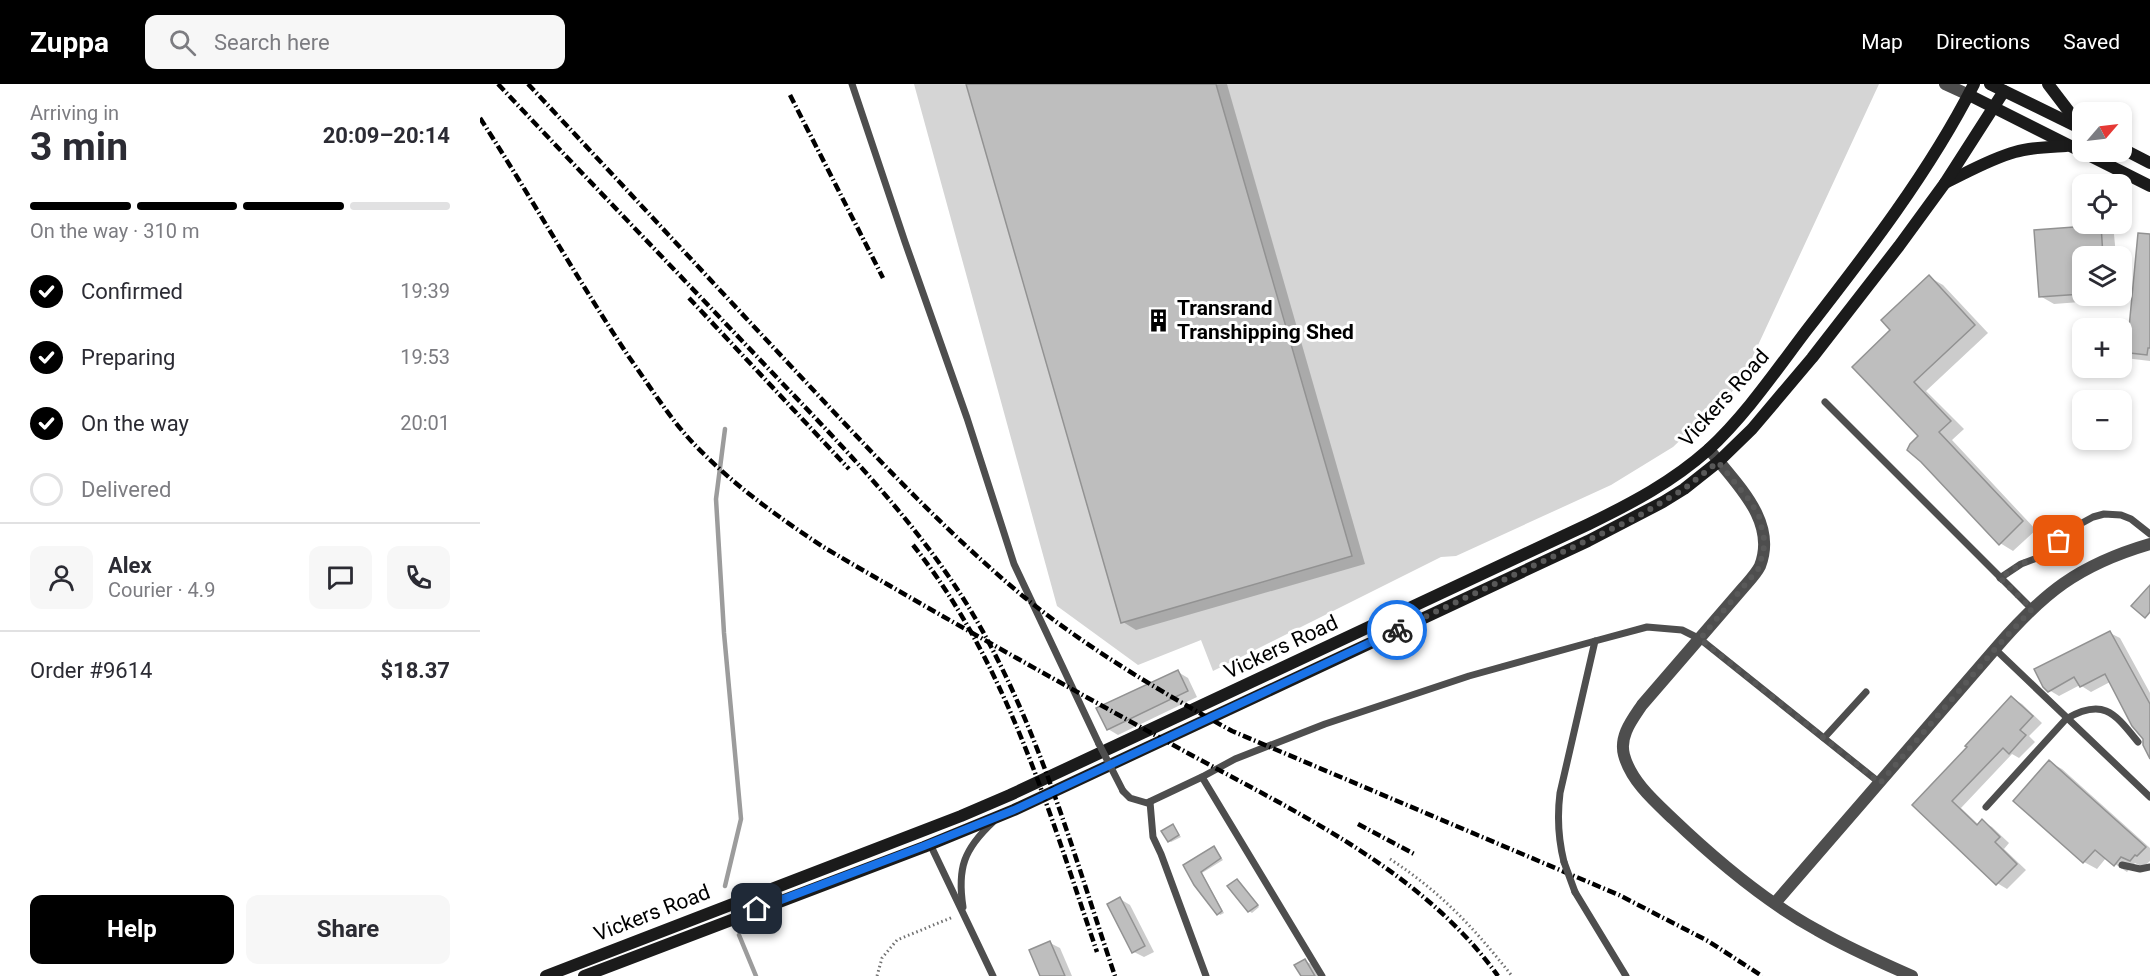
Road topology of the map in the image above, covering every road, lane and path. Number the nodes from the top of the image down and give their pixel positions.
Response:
1 (852, 84) edge
2 (1945, 84) edge
3 (1990, 84) edge
4 (2048, 84) edge
5 (2006, 88) edge
6 (1972, 90) edge
7 (1993, 108) junction
8 (2072, 116) edge
9 (2072, 124) edge
10 (2068, 146) junction
11 (2132, 154) edge
12 (2150, 163) edge
13 (1945, 183) junction
14 (2150, 186) edge
15 (1825, 402) dead end
16 (1709, 449) junction
17 (1718, 462) junction
18 (2150, 534) edge
19 (2150, 544) edge
20 (2000, 578) junction
21 (2032, 609) junction
22 (1700, 639) junction
23 (1595, 641) junction
24 (1995, 649) junction
25 (1866, 692) dead end
26 (2066, 719) junction
27 (1824, 738) junction
28 (2139, 742) dead end
29 (1202, 777) junction
30 (1880, 783) junction
31 (2150, 797) edge
32 (1150, 802) junction
33 (1986, 807) dead end
34 (999, 816) junction
35 (919, 832) junction
36 (927, 845) junction
37 (1390, 859) dead end
38 (2122, 865) dead end
39 (2150, 867) edge
40 (1775, 903) junction
41 (963, 913) junction
42 (546, 976) edge
43 (584, 976) edge
44 (878, 976) edge
45 (993, 976) edge
46 (1206, 976) edge
47 (1322, 976) edge
48 (1512, 976) edge
49 (1626, 976) edge
50 (1912, 976) edge

1 - 32 lane, bridge
2 - 6 street
3 - 5 main road
4 - 8 main road
5 - 7 main road, Vickers Road
5 - 9 main road
6 - 7 main road
6 - 16 main road, Vickers Road
7 - 10 main road
7 - 13 main road, Vickers Road
10 - 13 main road
10 - 14 main road
11 - 12 main road
13 - 17 main road, Vickers Road
15 - 20 lane
16 - 17 street
16 - 35 main road, Vickers Road
17 - 22 street
17 - 34 main road, Vickers Road
18 - 20 lane
19 - 21 street
20 - 21 lane
21 - 24 street
22 - 23 lane
22 - 27 lane
22 - 40 street
23 - 29 lane
23 - 49 lane, bridge
24 - 26 lane
24 - 30 street
25 - 27 lane
26 - 28 lane
26 - 31 lane
26 - 33 lane
27 - 30 lane
29 - 32 lane
29 - 47 lane
30 - 40 street
32 - 46 lane
34 - 36 main road, Vickers Road
34 - 41 lane
35 - 36 main road
35 - 42 main road, Vickers Road
36 - 41 lane
36 - 43 main road, Vickers Road
37 - 48 path
38 - 39 lane
40 - 50 street
41 - 44 path
41 - 45 lane

